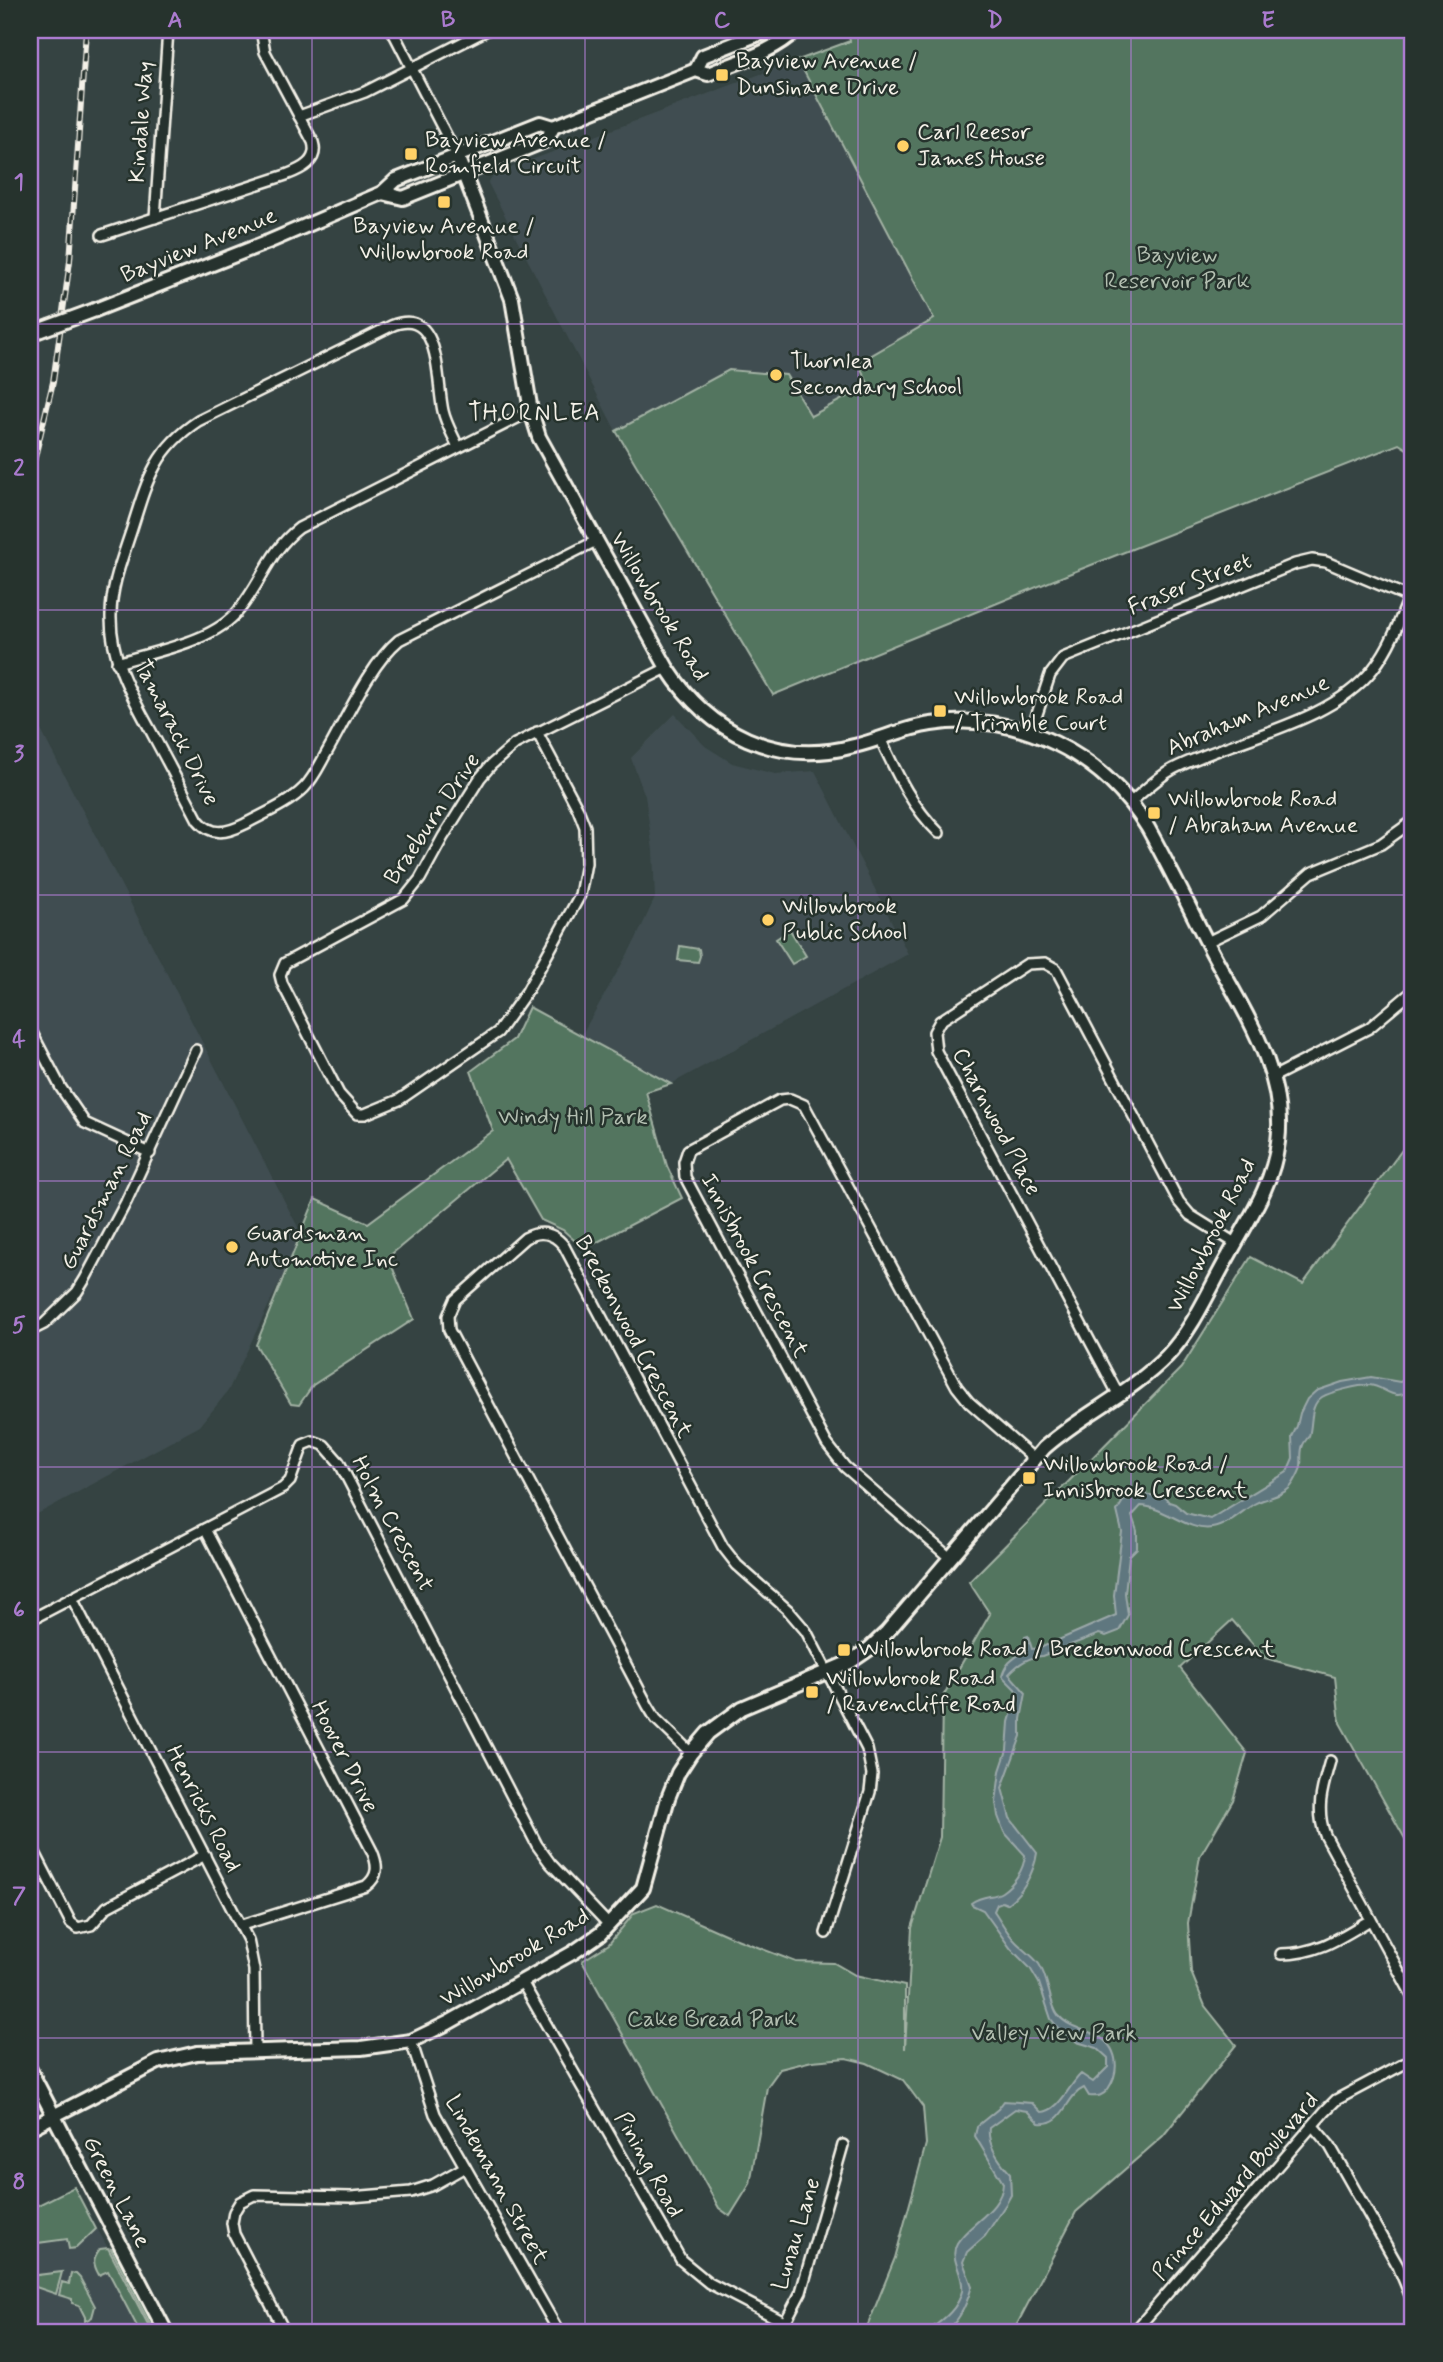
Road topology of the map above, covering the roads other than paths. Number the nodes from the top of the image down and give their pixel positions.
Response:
1 (168, 30) edge
2 (261, 30) edge
3 (392, 30) edge
4 (487, 30) edge
5 (769, 30) edge
6 (796, 30) edge
7 (412, 69) junction
8 (696, 70) junction
9 (299, 116) junction
10 (553, 127) junction
11 (457, 156) junction
12 (464, 173) junction
13 (382, 193) junction
14 (155, 218) junction
15 (102, 235) dead end
16 (30, 334) edge
17 (531, 411) junction
18 (458, 447) junction
19 (596, 541) junction
20 (1411, 592) edge
21 (117, 663) junction
22 (667, 668) junction
23 (537, 732) junction
24 (1031, 732) junction
25 (880, 738) junction
26 (1130, 802) junction
27 (1413, 821) edge
28 (939, 833) dead end
29 (1208, 942) junction
30 (1413, 991) edge
31 (30, 1029) edge
32 (196, 1050) dead end
33 (1273, 1077) junction
34 (149, 1153) junction
35 (1235, 1243) junction
36 (30, 1331) edge
37 (1118, 1394) junction
38 (1034, 1459) junction
39 (205, 1529) junction
40 (950, 1558) junction
41 (72, 1598) junction
42 (30, 1620) edge
43 (828, 1673) junction
44 (691, 1753) junction
45 (1330, 1761) dead end
46 (30, 1843) edge
47 (205, 1855) junction
48 (1370, 1920) junction
49 (242, 1925) junction
50 (609, 1925) junction
51 (826, 1933) dead end
52 (1281, 1954) dead end
53 (522, 1982) junction
54 (1413, 1997) edge
55 (411, 2041) junction
56 (255, 2050) junction
57 (1413, 2059) edge
58 (30, 2070) edge
59 (53, 2115) junction
60 (1313, 2126) junction
61 (30, 2128) edge
62 (843, 2145) dead end
63 (465, 2166) junction
64 (1413, 2302) edge
65 (786, 2323) junction
66 (166, 2332) edge
67 (285, 2332) edge
68 (559, 2332) edge
69 (780, 2332) edge
70 (1134, 2332) edge

1 - 14 street, Kindale Way
2 - 9 street, Kindale Way
3 - 7 street
4 - 7 street
5 - 8 street, Bayview Avenue
6 - 8 street, Bayview Avenue
7 - 9 street
7 - 11 street
8 - 10 street, Bayview Avenue
9 - 14 street, Kindale Way
10 - 11 street, Bayview Avenue
10 - 12 street, Bayview Avenue
11 - 12 street, Willowbrook Road
11 - 13 street, Bayview Avenue
12 - 13 street, Bayview Avenue
12 - 17 street, Willowbrook Road
13 - 16 street, Bayview Avenue, bridge
14 - 15 street, Kindale Way
17 - 18 street
17 - 19 street, Willowbrook Road
18 - 21 street
18 - 21 street, Tamarack Drive
19 - 21 street, Tamarack Drive
19 - 22 street, Willowbrook Road
20 - 24 street, Fraser Street
20 - 26 street, Abraham Avenue
22 - 23 street, Braeburn Drive
22 - 25 street, Willowbrook Road
23 - 23 street, Braeburn Drive
24 - 25 street, Willowbrook Road
24 - 26 street, Willowbrook Road
25 - 28 street
26 - 29 street, Willowbrook Road
27 - 29 street
29 - 33 street, Willowbrook Road
30 - 33 street
31 - 34 street
32 - 34 street, Guardsman Road
33 - 35 street, Willowbrook Road
34 - 36 street, Guardsman Road
35 - 37 street, Willowbrook Road
35 - 37 street, Charnwood Place
37 - 38 street, Willowbrook Road
38 - 40 street, Willowbrook Road
38 - 40 street, Innisbrook Crescent
39 - 41 street, Holm Crescent
39 - 49 street, Hoover Drive
39 - 50 street, Holm Crescent
40 - 43 street, Willowbrook Road
41 - 42 street, Holm Crescent
41 - 47 street, Henricks Road
43 - 44 street, Willowbrook Road
43 - 44 street, Breckonwood Crescent
43 - 51 street, Breckonwood Crescent
44 - 50 street, Willowbrook Road
45 - 48 street
46 - 47 street
47 - 49 street, Henricks Road
48 - 52 street
48 - 54 street
49 - 56 street, Henricks Road
50 - 53 street, Willowbrook Road
53 - 55 street, Willowbrook Road
53 - 65 street, Pining Road
55 - 56 street, Willowbrook Road
55 - 63 street, Lindemann Street
56 - 59 street, Willowbrook Road
57 - 60 street, Prince Edward Boulevard
58 - 59 street, Green Lane
59 - 61 street, Willowbrook Road
59 - 66 street, Green Lane
60 - 64 street
60 - 70 street, Prince Edward Boulevard
62 - 65 street, Lunau Lane
63 - 67 street
63 - 68 street, Lindemann Street
65 - 69 street, Lunau Lane

